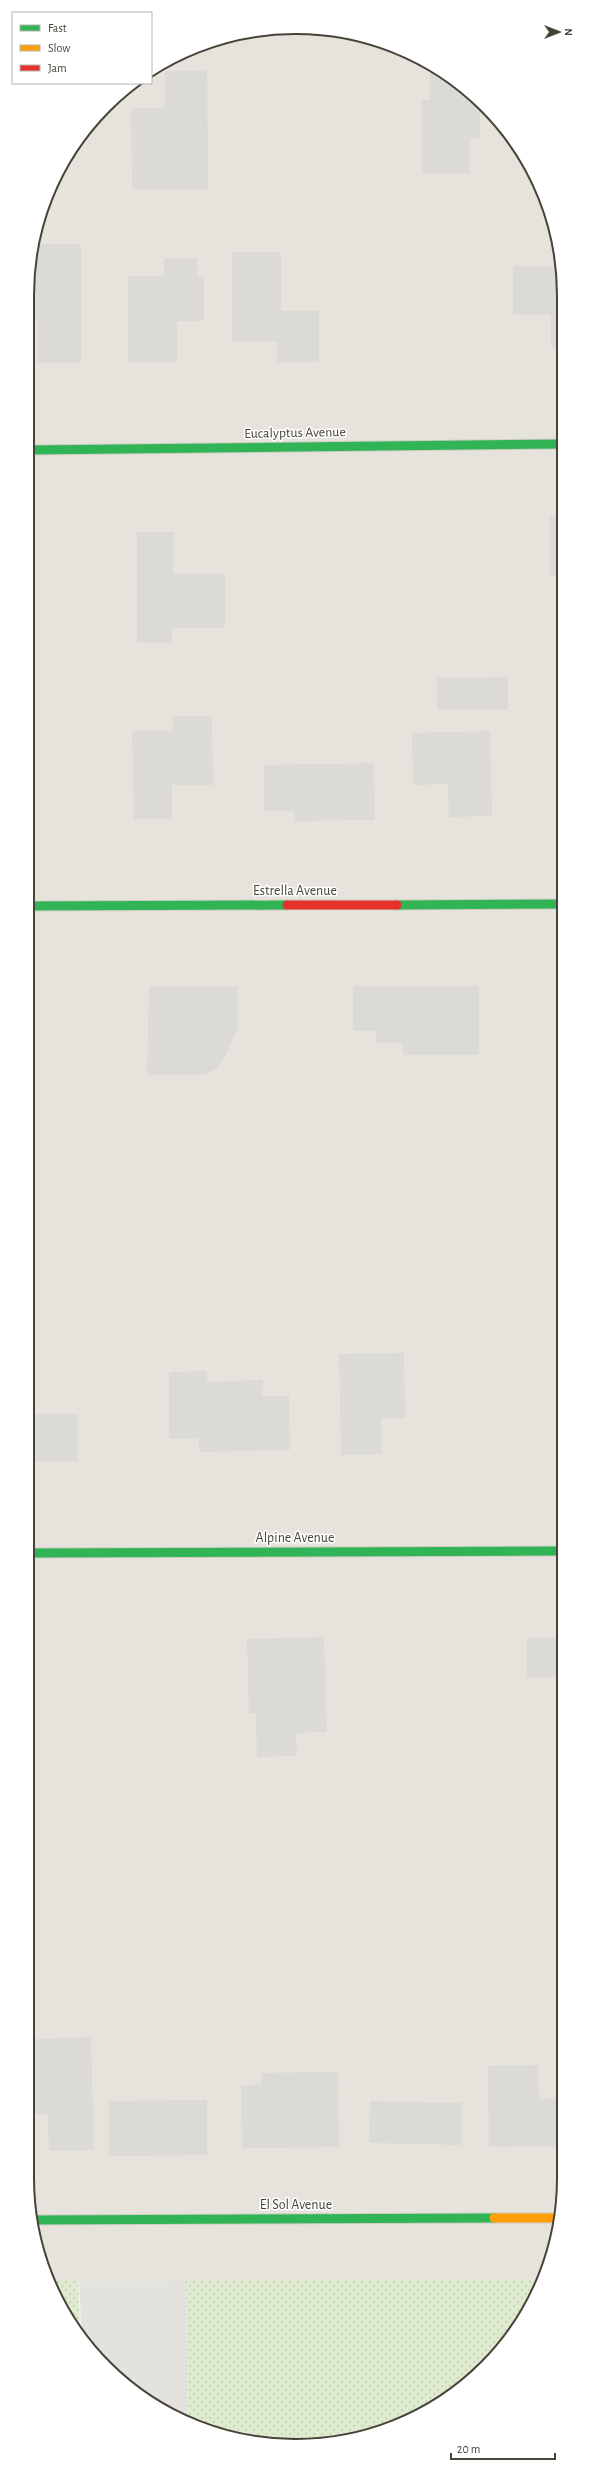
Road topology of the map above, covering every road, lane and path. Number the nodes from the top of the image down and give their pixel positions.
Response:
1 (557, 444) edge
2 (34, 450) edge
3 (557, 904) edge
4 (34, 906) edge
5 (557, 1551) edge
6 (34, 1553) edge
7 (554, 2218) edge
8 (37, 2220) edge

1 - 2 street, Eucalyptus Avenue
3 - 4 street, Estrella Avenue
5 - 6 street, Alpine Avenue
7 - 8 street, El Sol Avenue

